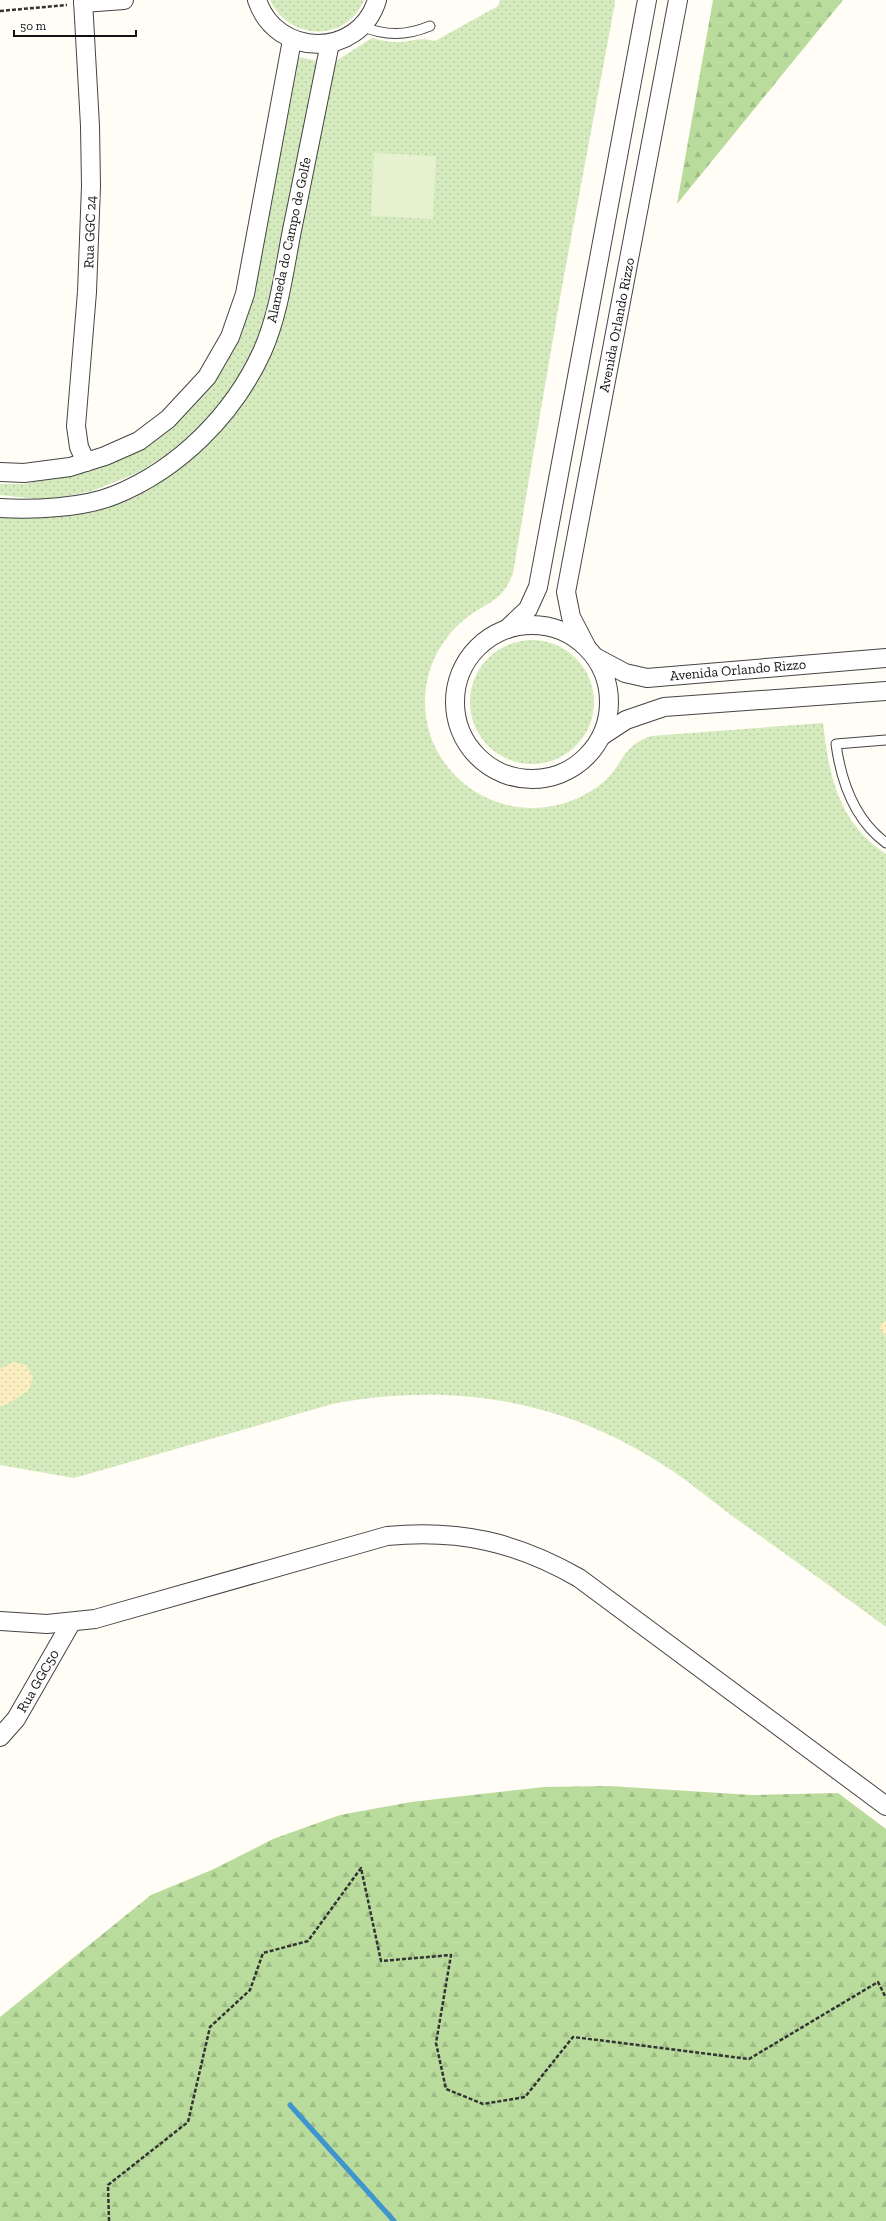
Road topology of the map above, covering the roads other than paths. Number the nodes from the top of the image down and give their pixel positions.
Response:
1 (124, 0) edge
2 (257, 0) edge
3 (377, 0) edge
4 (647, 0) edge
5 (678, 0) edge
6 (83, 2) edge
7 (361, 26) junction
8 (430, 26) dead end
9 (292, 40) junction
10 (330, 43) junction
11 (86, 462) junction
12 (0, 472) edge
13 (0, 508) edge
14 (507, 629) junction
15 (590, 652) junction
16 (886, 658) edge
17 (886, 691) edge
18 (603, 734) junction
19 (886, 740) edge
20 (886, 843) edge
21 (0, 1621) edge
22 (71, 1622) junction
23 (0, 1737) edge
24 (886, 1806) edge

1 - 6 street
2 - 9 street
3 - 7 street
4 - 14 street, Avenida Orlando Rizzo
5 - 15 street, Avenida Orlando Rizzo
6 - 11 street, Rua GGC 24
7 - 8 lane
7 - 10 street
9 - 10 street
9 - 11 street
10 - 13 street, Alameda do Campo de Golfe
11 - 12 street
14 - 15 street
14 - 18 street
15 - 16 street, Avenida Orlando Rizzo
15 - 18 street
17 - 18 street
19 - 20 lane
21 - 22 street
22 - 23 street, Rua GGC50
22 - 24 street

